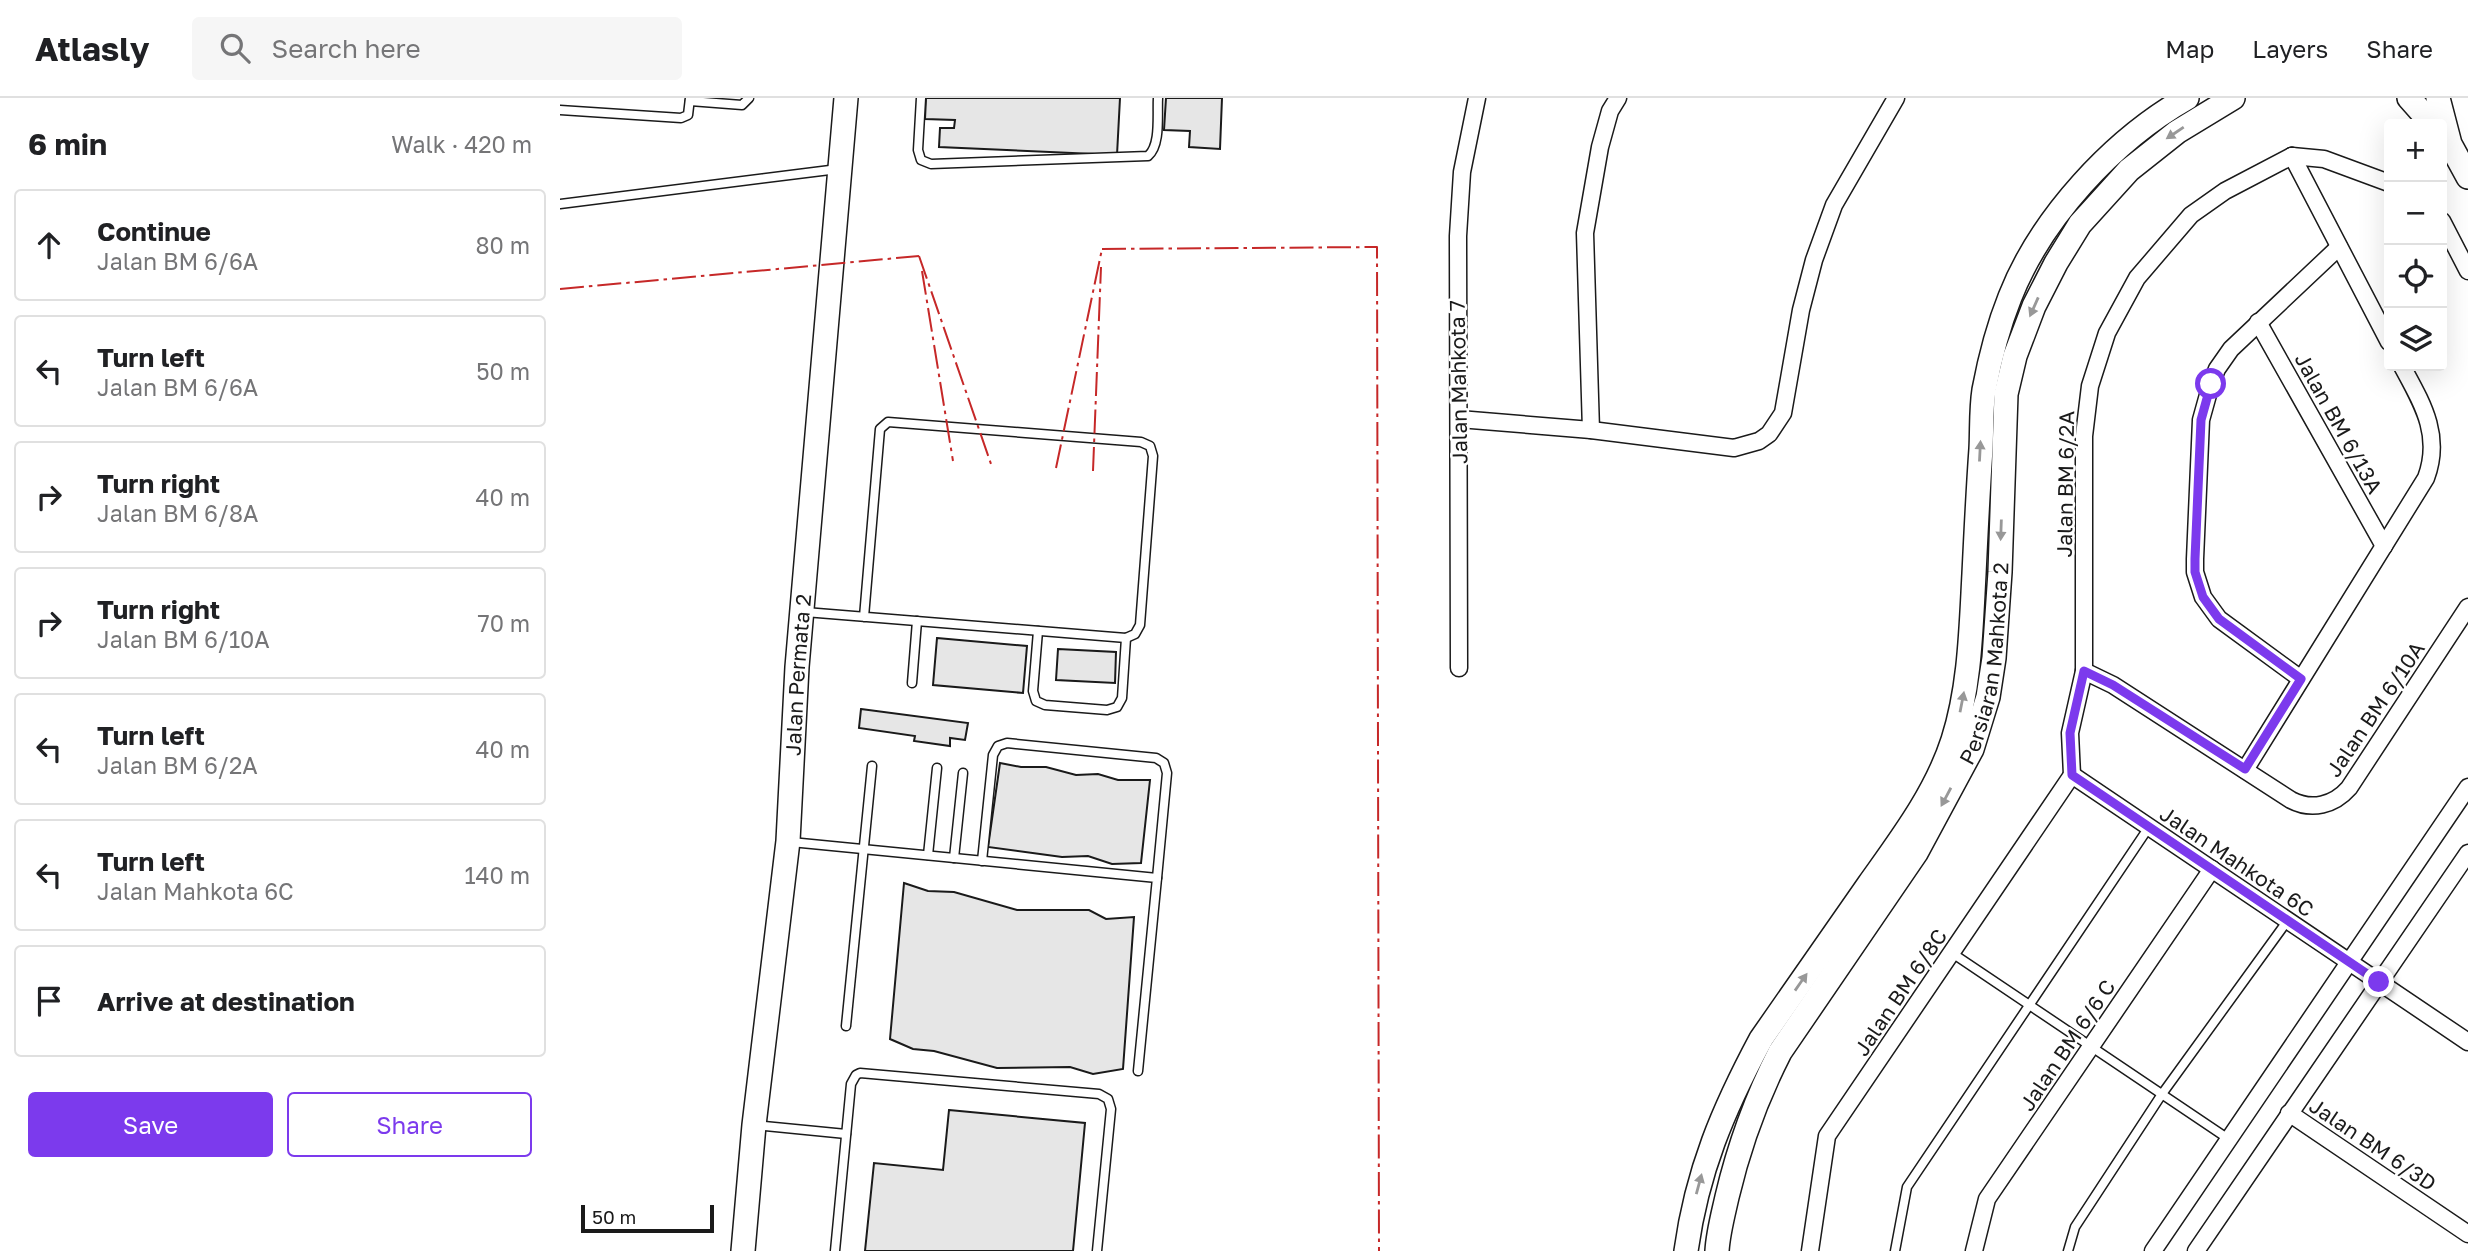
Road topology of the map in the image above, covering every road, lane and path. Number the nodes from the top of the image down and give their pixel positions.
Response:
1 (749, 98) edge
2 (846, 98) edge
3 (921, 98) edge
4 (1158, 98) edge
5 (1477, 98) edge
6 (1618, 98) edge
7 (1896, 98) edge
8 (2187, 98) edge
9 (2234, 98) edge
10 (2409, 98) edge
11 (2438, 98) edge
12 (690, 100) edge
13 (560, 110) edge
14 (2428, 119) edge
15 (2442, 119) edge
16 (2447, 141) edge
17 (2292, 156) junction
18 (841, 169) junction
19 (2468, 177) edge
20 (2386, 182) edge
21 (560, 204) edge
22 (2447, 231) edge
23 (2339, 247) junction
24 (2468, 271) edge
25 (2258, 321) junction
26 (2384, 332) edge
27 (2405, 371) edge
28 (1460, 419) junction
29 (1591, 430) junction
30 (2384, 546) junction
31 (2468, 607) edge
32 (802, 612) junction
33 (864, 617) junction
34 (917, 621) junction
35 (1038, 631) junction
36 (1126, 638) junction
37 (1459, 668) dead end
38 (2084, 671) junction
39 (2301, 679) junction
40 (912, 683) dead end
41 (872, 766) dead end
42 (937, 768) dead end
43 (2245, 769) junction
44 (963, 773) dead end
45 (2072, 775) junction
46 (2468, 787) edge
47 (2149, 827) junction
48 (788, 841) junction
49 (864, 849) junction
50 (2468, 853) edge
51 (928, 855) junction
52 (954, 858) junction
53 (982, 861) junction
54 (2211, 869) junction
55 (1157, 878) junction
56 (2288, 920) junction
57 (1952, 954) junction
58 (2349, 961) junction
59 (2379, 982) junction
60 (2028, 1005) junction
61 (846, 1026) dead end
62 (2468, 1042) edge
63 (1770, 1046) junction
64 (2091, 1047) junction
65 (1138, 1071) dead end
66 (2162, 1094) junction
67 (2289, 1113) junction
68 (754, 1125) junction
69 (846, 1134) junction
70 (2230, 1140) junction
71 (2468, 1234) edge
72 (743, 1251) edge
73 (835, 1251) edge
74 (1097, 1251) edge
75 (1686, 1251) edge
76 (1717, 1251) edge
77 (1810, 1251) edge
78 (1895, 1251) edge
79 (1973, 1251) edge
80 (2068, 1251) edge
81 (2153, 1251) edge
82 (2196, 1251) edge

1 - 12 lane
2 - 18 main road, Jalan Permata 2
3 - 4 lane
5 - 28 street, Jalan Mahkota 7
6 - 29 street
7 - 29 street
63 -> 8 main road, Persiaran Mahkota 2
9 -> 63 main road, Persiaran Mahkota 2
10 - 14 main road
11 - 15 main road
12 - 13 lane
16 - 19 main road
17 - 20 street
17 - 23 street
17 - 38 street, Jalan BM 6/2A
18 - 21 lane
18 - 32 main road, Jalan Permata 2
22 - 24 street
23 - 25 street
23 - 26 street
25 - 30 street, Jalan BM 6/13A
25 - 39 street
27 - 30 street
28 - 29 street
28 - 37 street, Jalan Mahkota 7
30 - 39 street
31 - 43 street, Jalan BM 6/10A
32 - 33 lane
32 - 48 main road, Jalan Permata 2
33 - 34 lane
33 - 36 lane
34 - 35 lane
34 - 40 lane
35 - 36 lane
35 - 36 lane
38 - 43 street, Jalan BM 6/10A
38 - 45 street, Jalan BM 6/2A
39 - 43 street
41 - 49 lane
42 - 51 lane
44 - 52 lane
45 - 47 street, Jalan Mahkota 6C
45 - 57 street, Jalan BM 6/8C
46 - 58 street
47 - 54 street, Jalan Mahkota 6C
47 - 60 lane
48 - 49 lane
48 - 68 main road, Jalan Permata 2
49 - 51 lane
49 - 61 lane
50 - 59 street
51 - 52 lane
52 - 53 lane
53 - 55 lane
53 - 55 lane
54 - 56 street, Jalan Mahkota 6C
54 - 64 street, Jalan BM 6/6 C
55 - 65 lane
56 - 58 street, Jalan Mahkota 6C
56 - 66 lane
57 - 60 lane
57 - 77 street, Jalan BM 6/8C
58 - 59 street, Jalan Mahkota 6C
58 - 70 street
59 - 62 street, Jalan Mahkota 6C
59 - 67 street
60 - 64 lane
60 - 78 lane
75 -> 63 main road, Persiaran Mahkota 2
63 - 76 main road, Persiaran Mahkota 2
64 - 66 lane
64 - 79 street, Jalan BM 6/6 C
66 - 70 lane
66 - 80 lane
67 - 71 street, Jalan BM 6/3D
67 - 82 street
68 - 69 lane
68 - 72 main road, Jalan Permata 2
69 - 73 lane
69 - 74 lane
70 - 81 street

